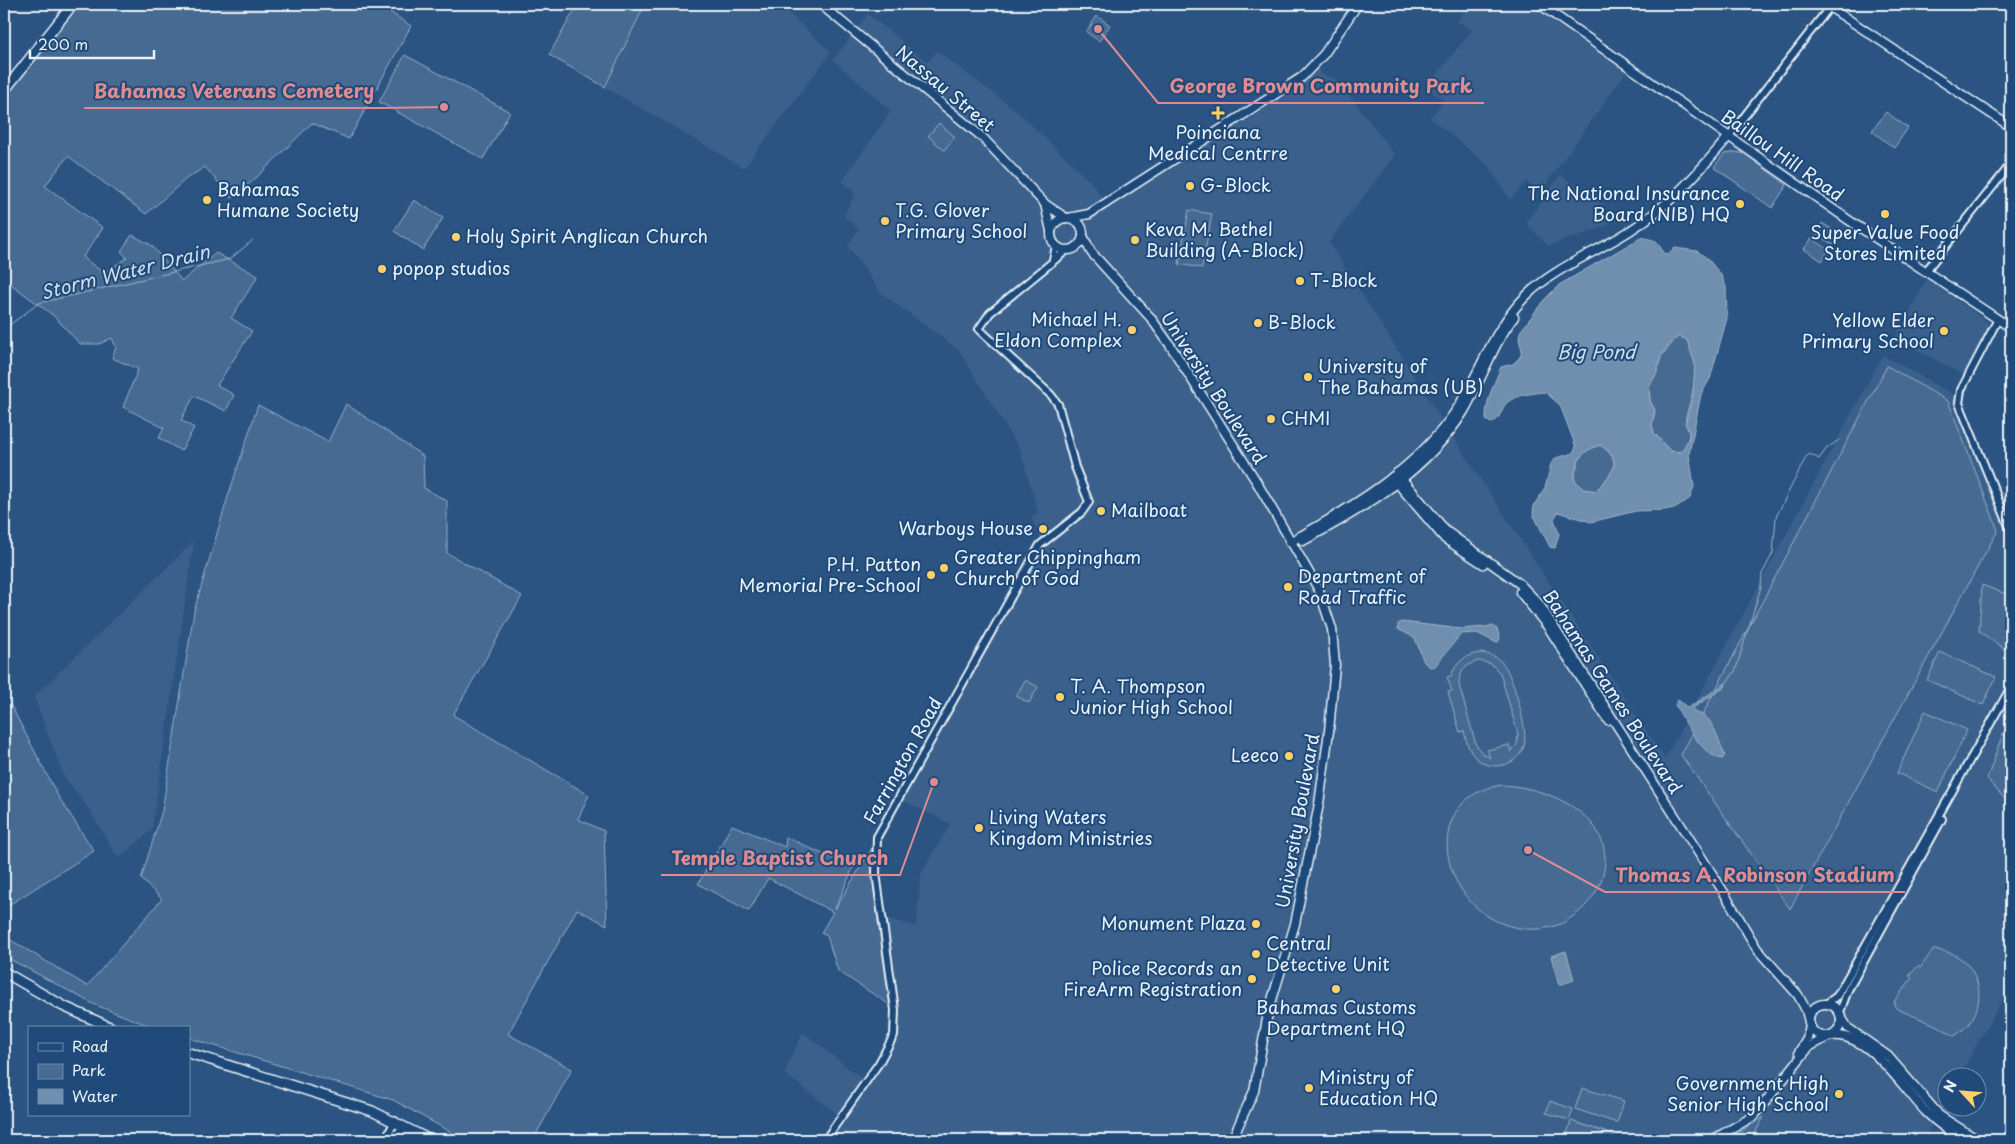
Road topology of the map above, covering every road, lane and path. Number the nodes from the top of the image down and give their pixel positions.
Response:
1 (74, 4) edge
2 (820, 4) edge
3 (1358, 4) edge
4 (1539, 4) edge
5 (1829, 5) edge
6 (4, 91) edge
7 (2011, 127) edge
8 (1729, 136) junction
9 (2011, 164) edge
10 (1045, 204) junction
11 (1089, 214) junction
12 (1067, 218) junction
13 (1081, 226) junction
14 (1051, 235) junction
15 (1083, 236) junction
16 (1056, 246) junction
17 (1076, 247) junction
18 (1067, 250) junction
19 (1091, 252) junction
20 (1053, 260) junction
21 (1924, 272) junction
22 (1998, 320) junction
23 (2011, 328) edge
24 (1397, 478) junction
25 (2011, 531) edge
26 (1294, 543) junction
27 (2011, 687) edge
28 (1978, 746) junction
29 (4, 972) edge
30 (1798, 995) junction
31 (1824, 1004) junction
32 (1841, 1015) junction
33 (1809, 1023) junction
34 (108, 1026) edge
35 (1830, 1036) junction
36 (190, 1053) edge
37 (394, 1121) junction
38 (1740, 1123) junction
39 (418, 1133) junction
40 (386, 1140) edge
41 (430, 1140) edge
42 (825, 1140) edge
43 (1232, 1140) edge
44 (1712, 1140) edge
45 (1964, 1140) edge
46 (1978, 1140) edge

1 - 6 highway
2 - 10 main road, Nassau Street
3 - 11 main road
4 - 8 main road, Baillou Hill Road
5 - 7 main road
5 - 8 street
8 - 21 main road, Baillou Hill Road
8 - 24 main road
9 - 21 street
10 - 12 main road, Nassau Street
10 - 14 main road
11 - 12 main road
11 - 13 main road
12 - 13 main road
12 - 14 main road
13 - 15 main road
14 - 16 main road
15 - 17 main road
15 - 19 main road, University Boulevard
16 - 18 main road
16 - 20 street
17 - 18 main road
17 - 19 main road, University Boulevard
18 - 20 street
19 - 26 main road, University Boulevard
20 - 42 street, Farrington Road
21 - 22 main road, Baillou Hill Road
22 - 23 main road, Baillou Hill Road
22 - 25 street
24 - 26 main road
24 - 30 main road, Bahamas Games Boulevard
26 - 43 main road, University Boulevard
27 - 28 street
28 - 31 street
28 - 32 street
29 - 34 highway
30 - 31 main road, Bahamas Games Boulevard
30 - 33 main road, Bahamas Games Boulevard
31 - 32 main road
31 - 33 main road
32 - 35 main road
32 - 46 main road
33 - 35 main road
33 - 38 main road
35 - 38 main road
35 - 45 main road
36 - 37 highway
37 - 39 highway
37 - 40 street
38 - 44 main road
39 - 40 highway
39 - 41 highway

